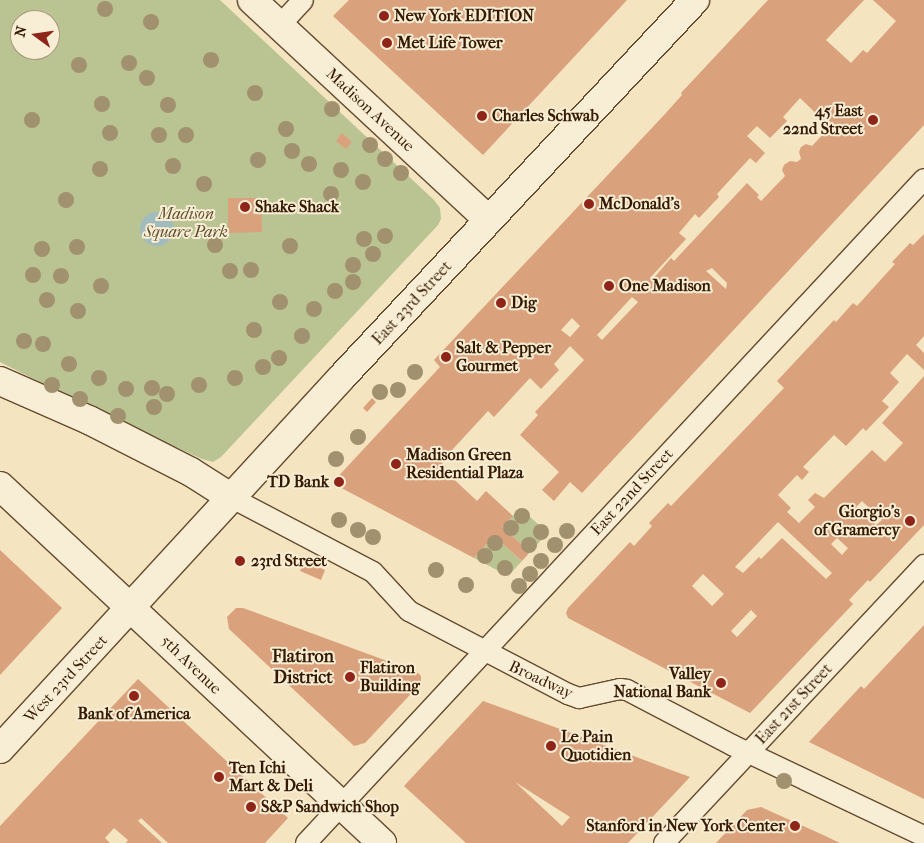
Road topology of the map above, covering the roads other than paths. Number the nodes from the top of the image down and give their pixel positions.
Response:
1 (252, 0) edge
2 (303, 0) edge
3 (695, 0) edge
4 (279, 26) junction
5 (924, 179) edge
6 (489, 220) junction
7 (0, 381) edge
8 (0, 486) edge
9 (232, 498) junction
10 (924, 565) edge
11 (131, 608) junction
12 (484, 650) junction
13 (0, 749) edge
14 (749, 753) junction
15 (341, 805) junction
16 (924, 836) edge
17 (306, 843) edge
18 (382, 843) edge
19 (664, 843) edge

1 - 4 main road, Madison Avenue
2 - 4 street
3 - 6 main road, East 23rd Street
4 - 6 main road, Madison Avenue
5 - 12 street, East 22nd Street
6 - 9 main road, East 23rd Street
7 - 9 main road
8 - 11 main road, 5th Avenue
9 - 11 main road, East 23rd Street
9 - 12 street, Broadway
10 - 14 street, East 21st Street
11 - 13 main road, West 23rd Street
11 - 15 main road, 5th Avenue
12 - 14 street, Broadway
12 - 15 street, East 22nd Street
14 - 16 street, Broadway
14 - 19 street, East 21st Street
15 - 17 street, East 22nd Street
15 - 18 main road, 5th Avenue

